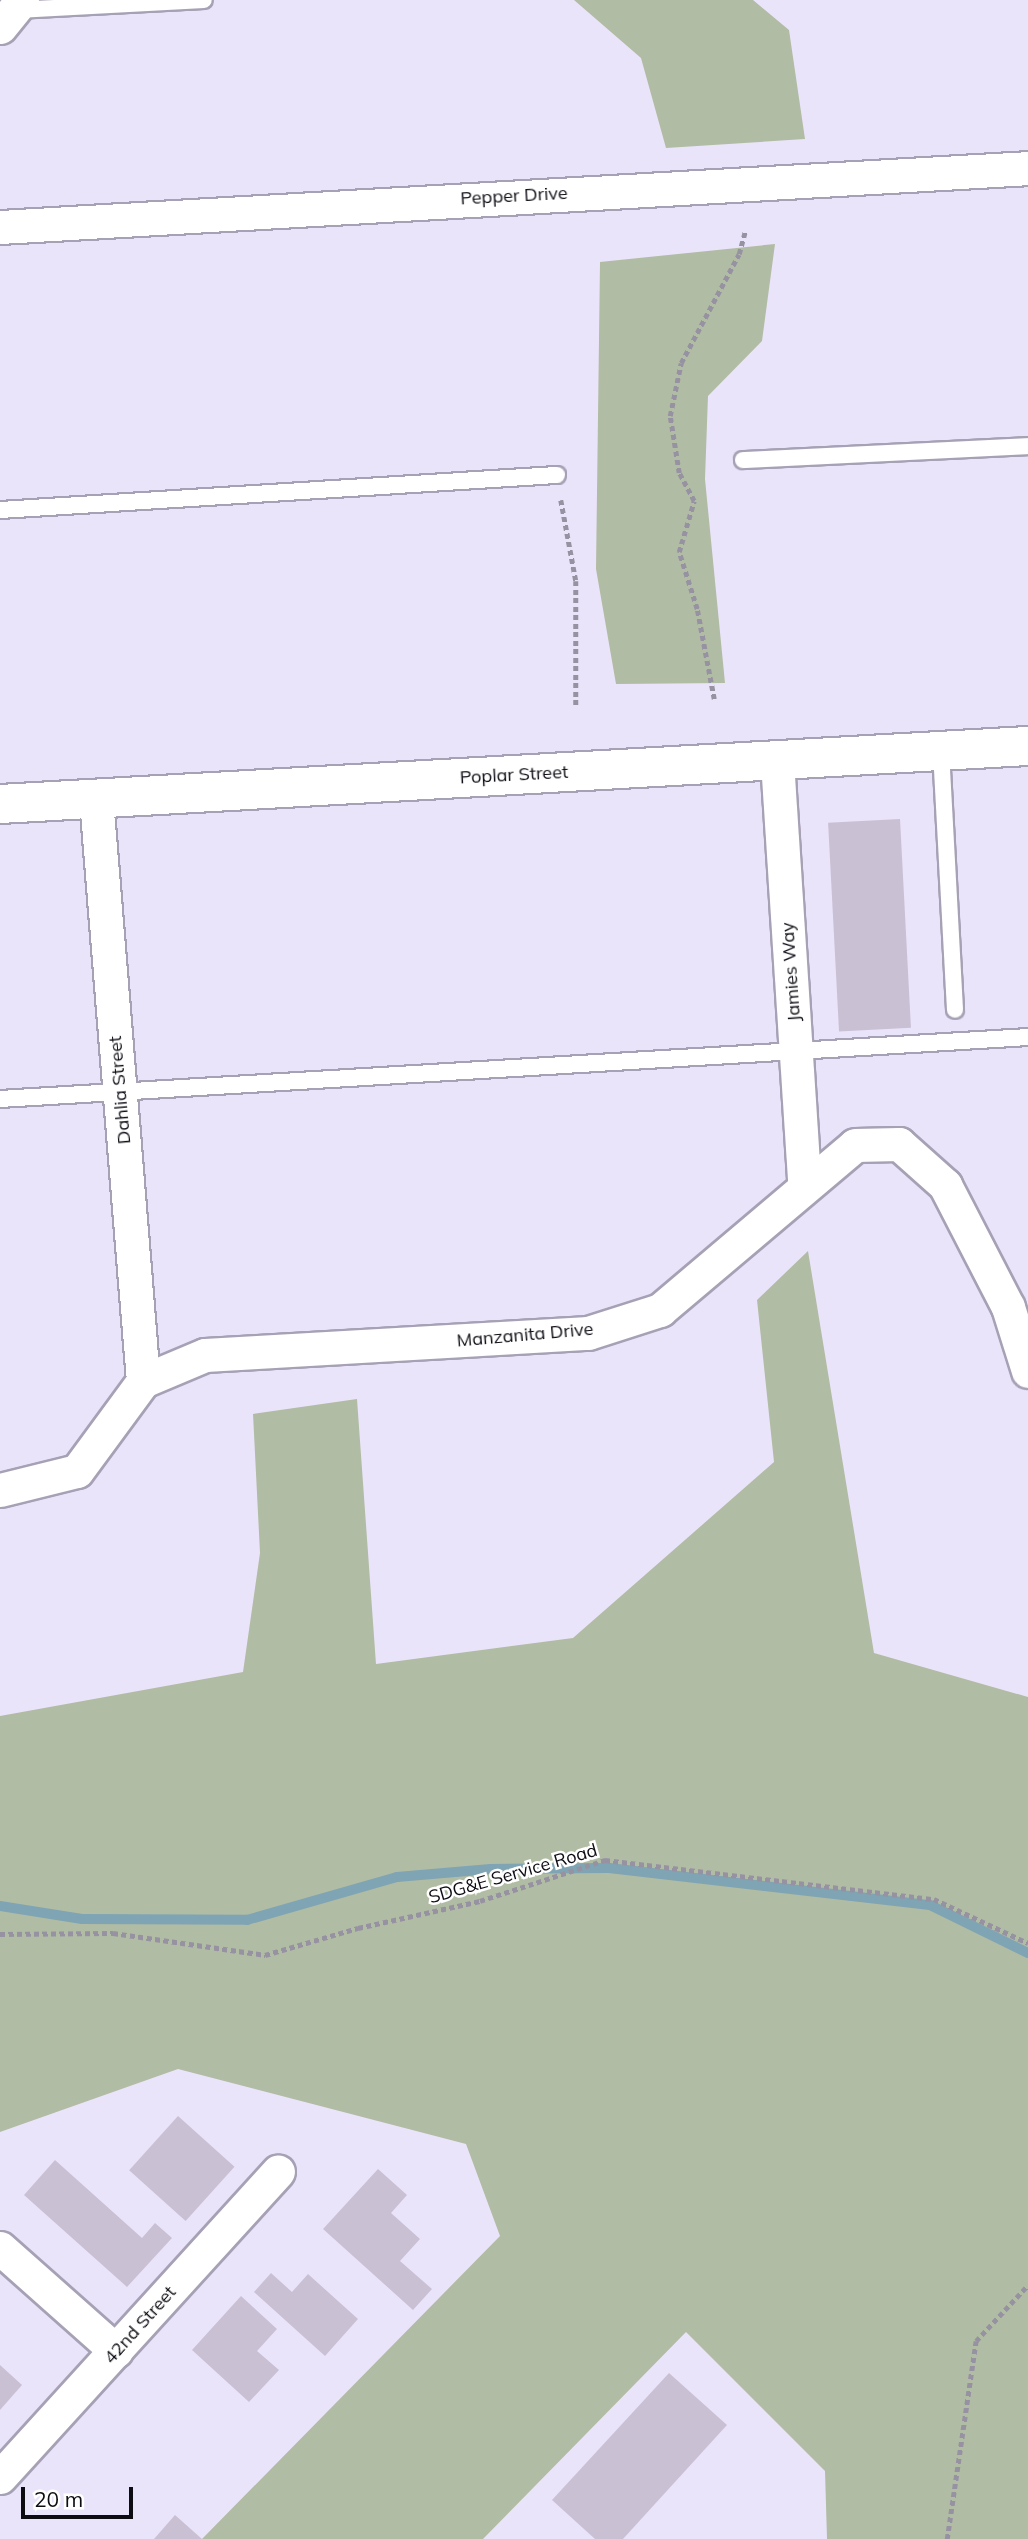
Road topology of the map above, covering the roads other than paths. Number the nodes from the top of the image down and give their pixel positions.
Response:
1 (204, 0) edge
2 (13, 12) edge
3 (1028, 168) edge
4 (0, 227) edge
5 (1028, 446) edge
6 (743, 460) dead end
7 (556, 475) road end
8 (0, 510) edge
9 (1028, 746) edge
10 (941, 751) junction
11 (777, 761) junction
12 (96, 799) junction
13 (0, 804) edge
14 (955, 1010) dead end
15 (1028, 1037) edge
16 (796, 1051) junction
17 (120, 1094) junction
18 (0, 1099) edge
19 (804, 1184) junction
20 (1018, 1306) edge
21 (1028, 1371) edge
22 (142, 1381) junction
23 (0, 1490) edge
24 (278, 2172) dead end
25 (0, 2248) edge
26 (116, 2351) junction
27 (0, 2477) edge

1 - 2 lane
3 - 4 street, Pepper Drive
5 - 6 lane
7 - 8 lane
9 - 10 street, Poplar Street
10 - 11 street, Poplar Street
10 - 14 lane
11 - 12 street, Poplar Street
11 - 16 street, Jamies Way
12 - 13 street, Poplar Street
12 - 17 street, Dahlia Street
15 - 16 lane
16 - 17 lane
16 - 19 street, Jamies Way
17 - 18 lane
17 - 22 street, Dahlia Street
19 - 20 street, Manzanita Drive
19 - 22 street, Manzanita Drive
20 - 21 street, Manzanita Drive
22 - 23 street
24 - 26 street, 42nd Street
25 - 26 street
26 - 27 street, 42nd Street

